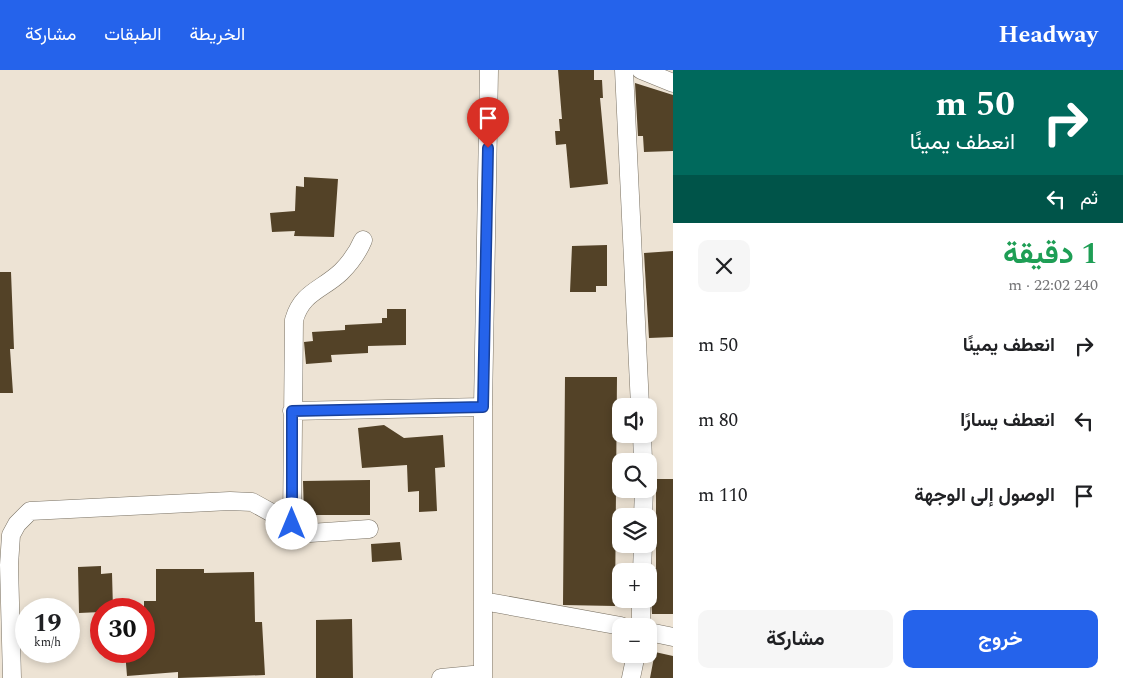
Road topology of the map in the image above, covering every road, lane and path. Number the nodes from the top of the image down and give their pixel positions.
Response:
1 (489, 70) edge
2 (624, 70) edge
3 (641, 70) edge
4 (673, 83) edge
5 (363, 240) dead end
6 (640, 398) edge
7 (483, 407) junction
8 (292, 411) junction
9 (292, 524) junction
10 (368, 529) dead end
11 (483, 601) junction
12 (612, 624) edge
13 (657, 634) edge
14 (673, 637) edge
15 (634, 663) edge
16 (483, 676) edge
17 (12, 678) edge
18 (441, 678) edge
19 (631, 678) edge

1 - 7 street
2 - 6 street
3 - 4 street
5 - 8 street
7 - 8 street
7 - 11 street
8 - 9 street
9 - 10 street
9 - 17 street
11 - 12 street
11 - 16 street
13 - 14 street
15 - 19 street
16 - 18 street

